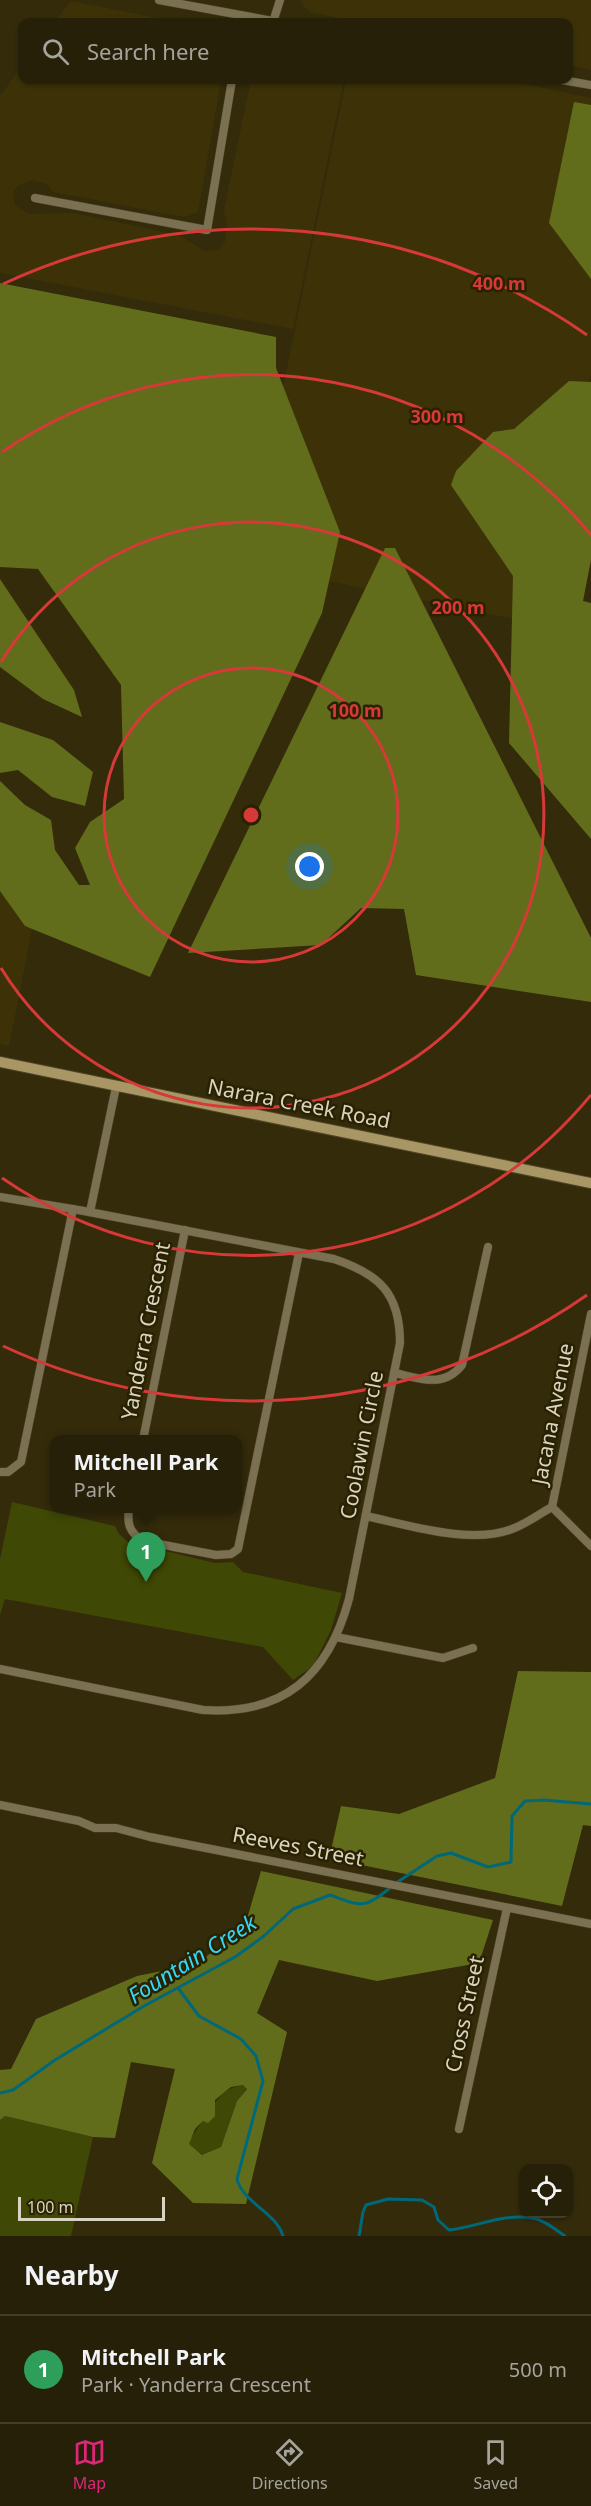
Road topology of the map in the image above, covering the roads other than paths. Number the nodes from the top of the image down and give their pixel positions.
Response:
1 (159, 0) edge
2 (280, 0) edge
3 (234, 18) edge
4 (277, 18) edge
5 (573, 82) edge
6 (231, 84) edge
7 (591, 85) edge
8 (34, 198) dead end
9 (0, 1062) edge
10 (116, 1087) junction
11 (591, 1183) edge
12 (0, 1197) edge
13 (73, 1209) junction
14 (90, 1212) junction
15 (185, 1230) junction
16 (488, 1247) dead end
17 (299, 1253) junction
18 (591, 1314) edge
19 (394, 1373) junction
20 (144, 1435) edge
21 (0, 1472) edge
22 (552, 1507) junction
23 (129, 1513) edge
24 (366, 1516) junction
25 (591, 1546) edge
26 (336, 1637) junction
27 (473, 1648) dead end
28 (0, 1669) edge
29 (0, 1805) edge
30 (507, 1908) junction
31 (591, 1924) edge
32 (459, 2129) dead end

1 - 3 street
2 - 4 street
5 - 7 street
6 - 8 street
9 - 10 street, Narara Creek Road
10 - 11 street, Narara Creek Road
10 - 14 street
12 - 13 street, Coolawin Circle
13 - 14 street, Coolawin Circle
13 - 21 street
14 - 15 street, Coolawin Circle
15 - 17 street, Coolawin Circle
15 - 20 street, Yanderra Crescent
16 - 19 street
17 - 19 street, Coolawin Circle
17 - 23 street
18 - 22 street, Jacana Avenue
19 - 24 street, Coolawin Circle
22 - 24 street, Jacana Avenue
22 - 25 street
24 - 26 street, Coolawin Circle
26 - 27 street
26 - 28 street, Coolawin Circle
29 - 30 street, Reeves Street
30 - 31 street, Reeves Street
30 - 32 street, Cross Street

